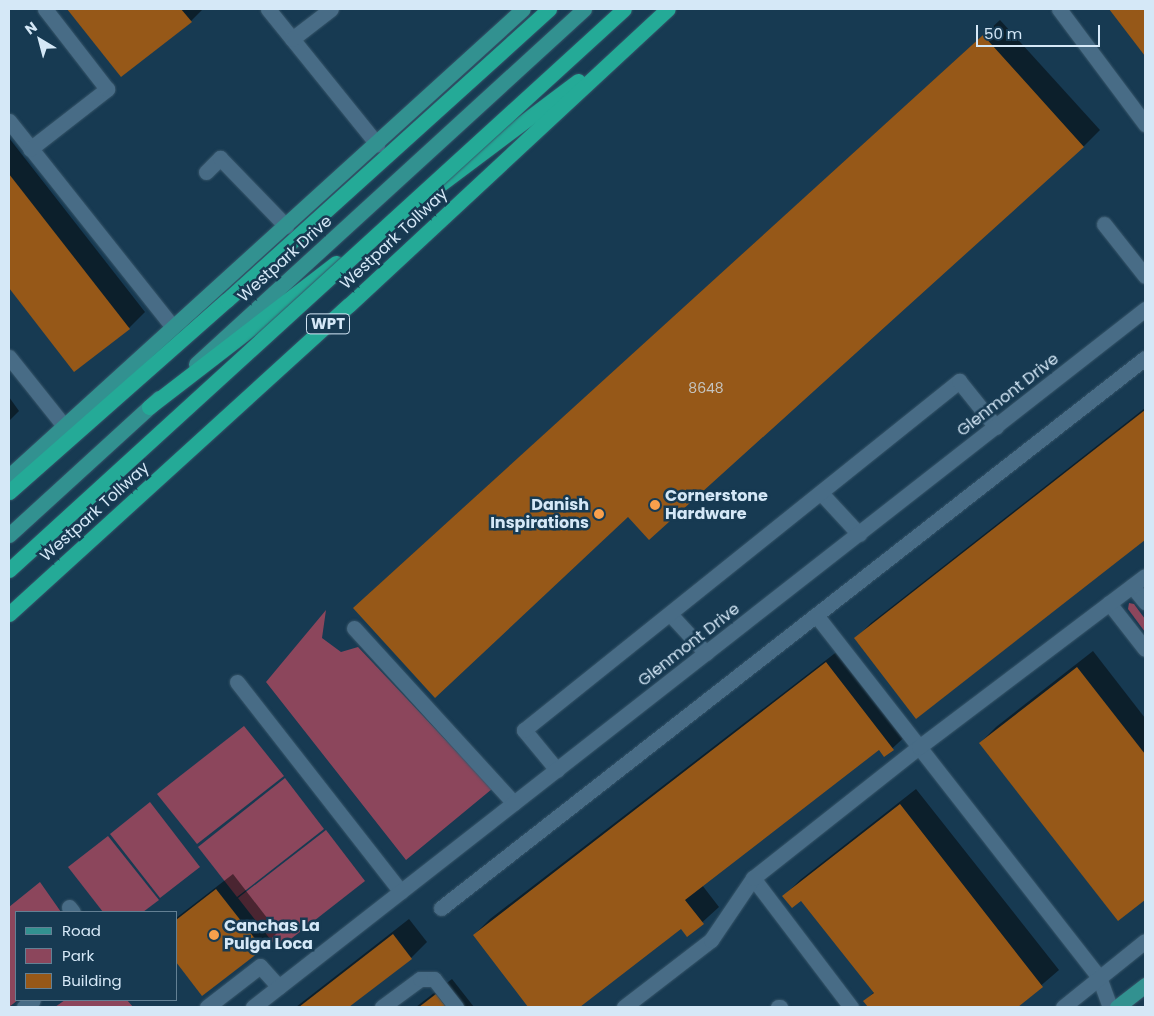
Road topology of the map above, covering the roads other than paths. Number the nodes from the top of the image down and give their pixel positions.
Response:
1 (45, 9) edge
2 (268, 9) edge
3 (331, 9) edge
4 (523, 9) edge
5 (549, 9) edge
6 (584, 9) edge
7 (624, 9) edge
8 (668, 9) edge
9 (1059, 9) edge
10 (644, 31) junction
11 (292, 39) junction
12 (9, 121) edge
13 (1145, 124) edge
14 (376, 144) junction
15 (30, 149) junction
16 (206, 172) dead end
17 (1104, 224) dead end
18 (286, 226) junction
19 (1145, 276) edge
20 (1145, 309) edge
21 (174, 327) junction
22 (9, 356) edge
23 (1145, 358) edge
24 (149, 407) junction
25 (64, 426) junction
26 (996, 427) junction
27 (9, 476) edge
28 (9, 492) edge
29 (821, 493) junction
30 (859, 534) junction
31 (9, 535) edge
32 (9, 570) edge
33 (1145, 576) edge
34 (1132, 586) junction
35 (1145, 602) edge
36 (1110, 603) junction
37 (9, 614) edge
38 (670, 614) junction
39 (816, 615) junction
40 (354, 628) dead end
41 (1145, 649) edge
42 (706, 653) junction
43 (237, 682) dead end
44 (919, 747) junction
45 (557, 770) junction
46 (514, 803) junction
47 (753, 878) junction
48 (401, 892) junction
49 (441, 908) dead end
50 (1145, 941) edge
51 (1099, 977) junction
52 (1145, 985) edge
53 (279, 987) junction
54 (207, 1007) edge
55 (253, 1007) edge
56 (382, 1007) edge
57 (456, 1007) edge
58 (624, 1007) edge
59 (851, 1007) edge
60 (1063, 1007) edge
61 (1110, 1007) edge
62 (1117, 1007) edge

1 - 15 street
2 - 11 street
3 - 11 street
4 - 14 main road, Westpark Drive
5 - 28 highway
6 - 24 main road, Westpark Drive
7 - 32 highway, Westpark Tollway / WPT, bridge
8 - 10 highway, Westpark Tollway / WPT
9 - 13 street
10 - 24 highway
10 - 37 highway, Westpark Tollway / WPT
11 - 14 street
12 - 15 street
14 - 18 main road, Westpark Drive
15 - 21 street
16 - 18 street
17 - 19 street
18 - 21 main road, Westpark Drive
20 - 26 street, Glenmont Drive
21 - 25 main road, Westpark Drive
22 - 25 street
23 - 39 street
24 - 31 main road, Westpark Drive
25 - 27 main road, Westpark Drive
26 - 29 street
26 - 30 street, Glenmont Drive
29 - 30 street
29 - 38 street
30 - 42 street, Glenmont Drive
33 - 34 street
34 - 35 street
34 - 36 street
36 - 41 street
36 - 44 street
38 - 42 street
38 - 45 street
39 - 44 street
39 - 49 street
40 - 46 street
42 - 45 street, Glenmont Drive
43 - 48 street
44 - 47 street
44 - 51 street
45 - 46 street, Glenmont Drive
46 - 48 street, Glenmont Drive
47 - 58 street
47 - 59 street
48 - 53 street, Glenmont Drive
50 - 51 street
51 - 60 street
51 - 61 street
52 - 62 main road
53 - 54 street
53 - 55 street, Glenmont Drive
56 - 57 street

